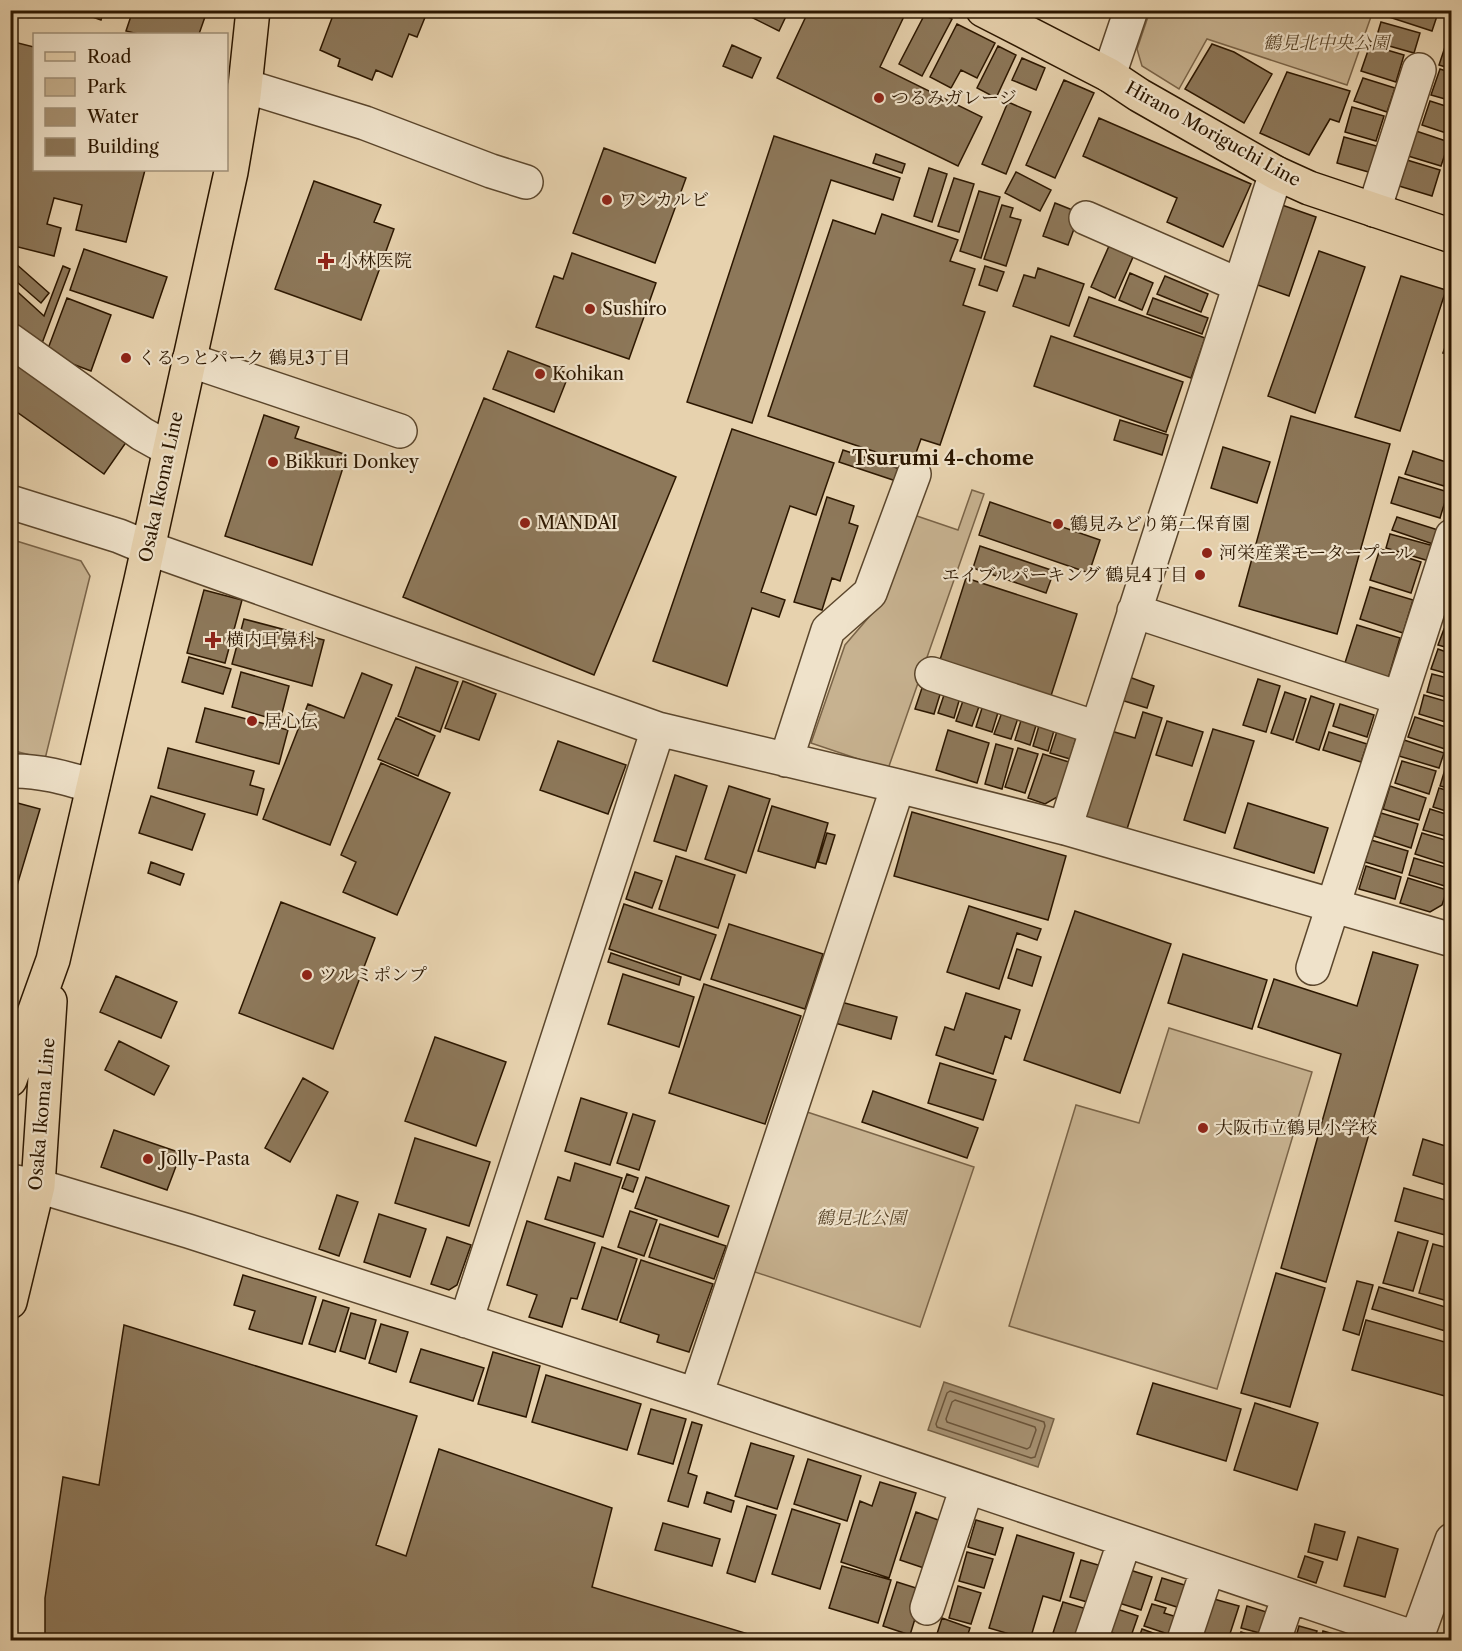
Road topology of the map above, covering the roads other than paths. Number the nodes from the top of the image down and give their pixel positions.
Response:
1 (253, 10) edge
2 (983, 10) edge
3 (1131, 10) edge
4 (1419, 70) dead end
5 (1109, 75) junction
6 (245, 86) junction
7 (1276, 173) junction
8 (526, 182) dead end
9 (1374, 210) junction
10 (1086, 218) dead end
11 (1452, 236) edge
12 (1239, 285) junction
13 (10, 340) edge
14 (189, 360) junction
15 (400, 431) dead end
16 (169, 450) junction
17 (914, 474) dead end
18 (10, 502) edge
19 (1452, 536) edge
20 (148, 548) junction
21 (1134, 611) junction
22 (932, 674) dead end
23 (1399, 698) junction
24 (1097, 728) junction
25 (658, 729) junction
26 (786, 759) junction
27 (10, 771) edge
28 (93, 786) junction
29 (898, 786) junction
30 (1065, 828) junction
31 (1332, 906) junction
32 (1448, 929) edge
33 (53, 960) junction
34 (1313, 968) dead end
35 (10, 1080) edge
36 (24, 1183) edge
37 (10, 1302) edge
38 (466, 1321) junction
39 (696, 1395) junction
40 (967, 1487) junction
41 (1125, 1540) junction
42 (1452, 1540) edge
43 (1208, 1568) junction
44 (1289, 1596) junction
45 (927, 1608) dead end
46 (1418, 1640) edge
47 (1091, 1641) edge
48 (1184, 1641) edge
49 (1274, 1641) edge

1 - 6 main road, Osaka Ikoma Line
2 - 5 main road, Hirano Moriguchi Line
3 - 5 street
4 - 9 street
5 - 7 main road, Hirano Moriguchi Line
6 - 8 street
6 - 14 main road, Osaka Ikoma Line
7 - 9 main road, Hirano Moriguchi Line
7 - 12 street
9 - 11 main road, Hirano Moriguchi Line
10 - 12 street
12 - 21 street
13 - 16 street
14 - 15 street
14 - 16 main road, Osaka Ikoma Line
16 - 20 main road, Osaka Ikoma Line
17 - 26 street
18 - 20 street
19 - 23 street
20 - 25 street
20 - 28 main road, Osaka Ikoma Line
21 - 23 street
21 - 24 street
22 - 24 street
23 - 31 street
24 - 30 street
25 - 26 street
25 - 38 street
26 - 29 street
27 - 28 street
28 - 33 main road, Osaka Ikoma Line
29 - 30 street
29 - 39 street
30 - 31 street
31 - 32 street
31 - 34 street
33 - 35 main road, Osaka Ikoma Line
33 - 36 main road, Osaka Ikoma Line
36 - 37 main road, Osaka Ikoma Line
36 - 38 street
38 - 39 street
39 - 40 street
40 - 41 street
40 - 45 street
41 - 43 street
41 - 47 street
42 - 46 street
43 - 44 street
43 - 48 street
44 - 46 street
44 - 49 street

